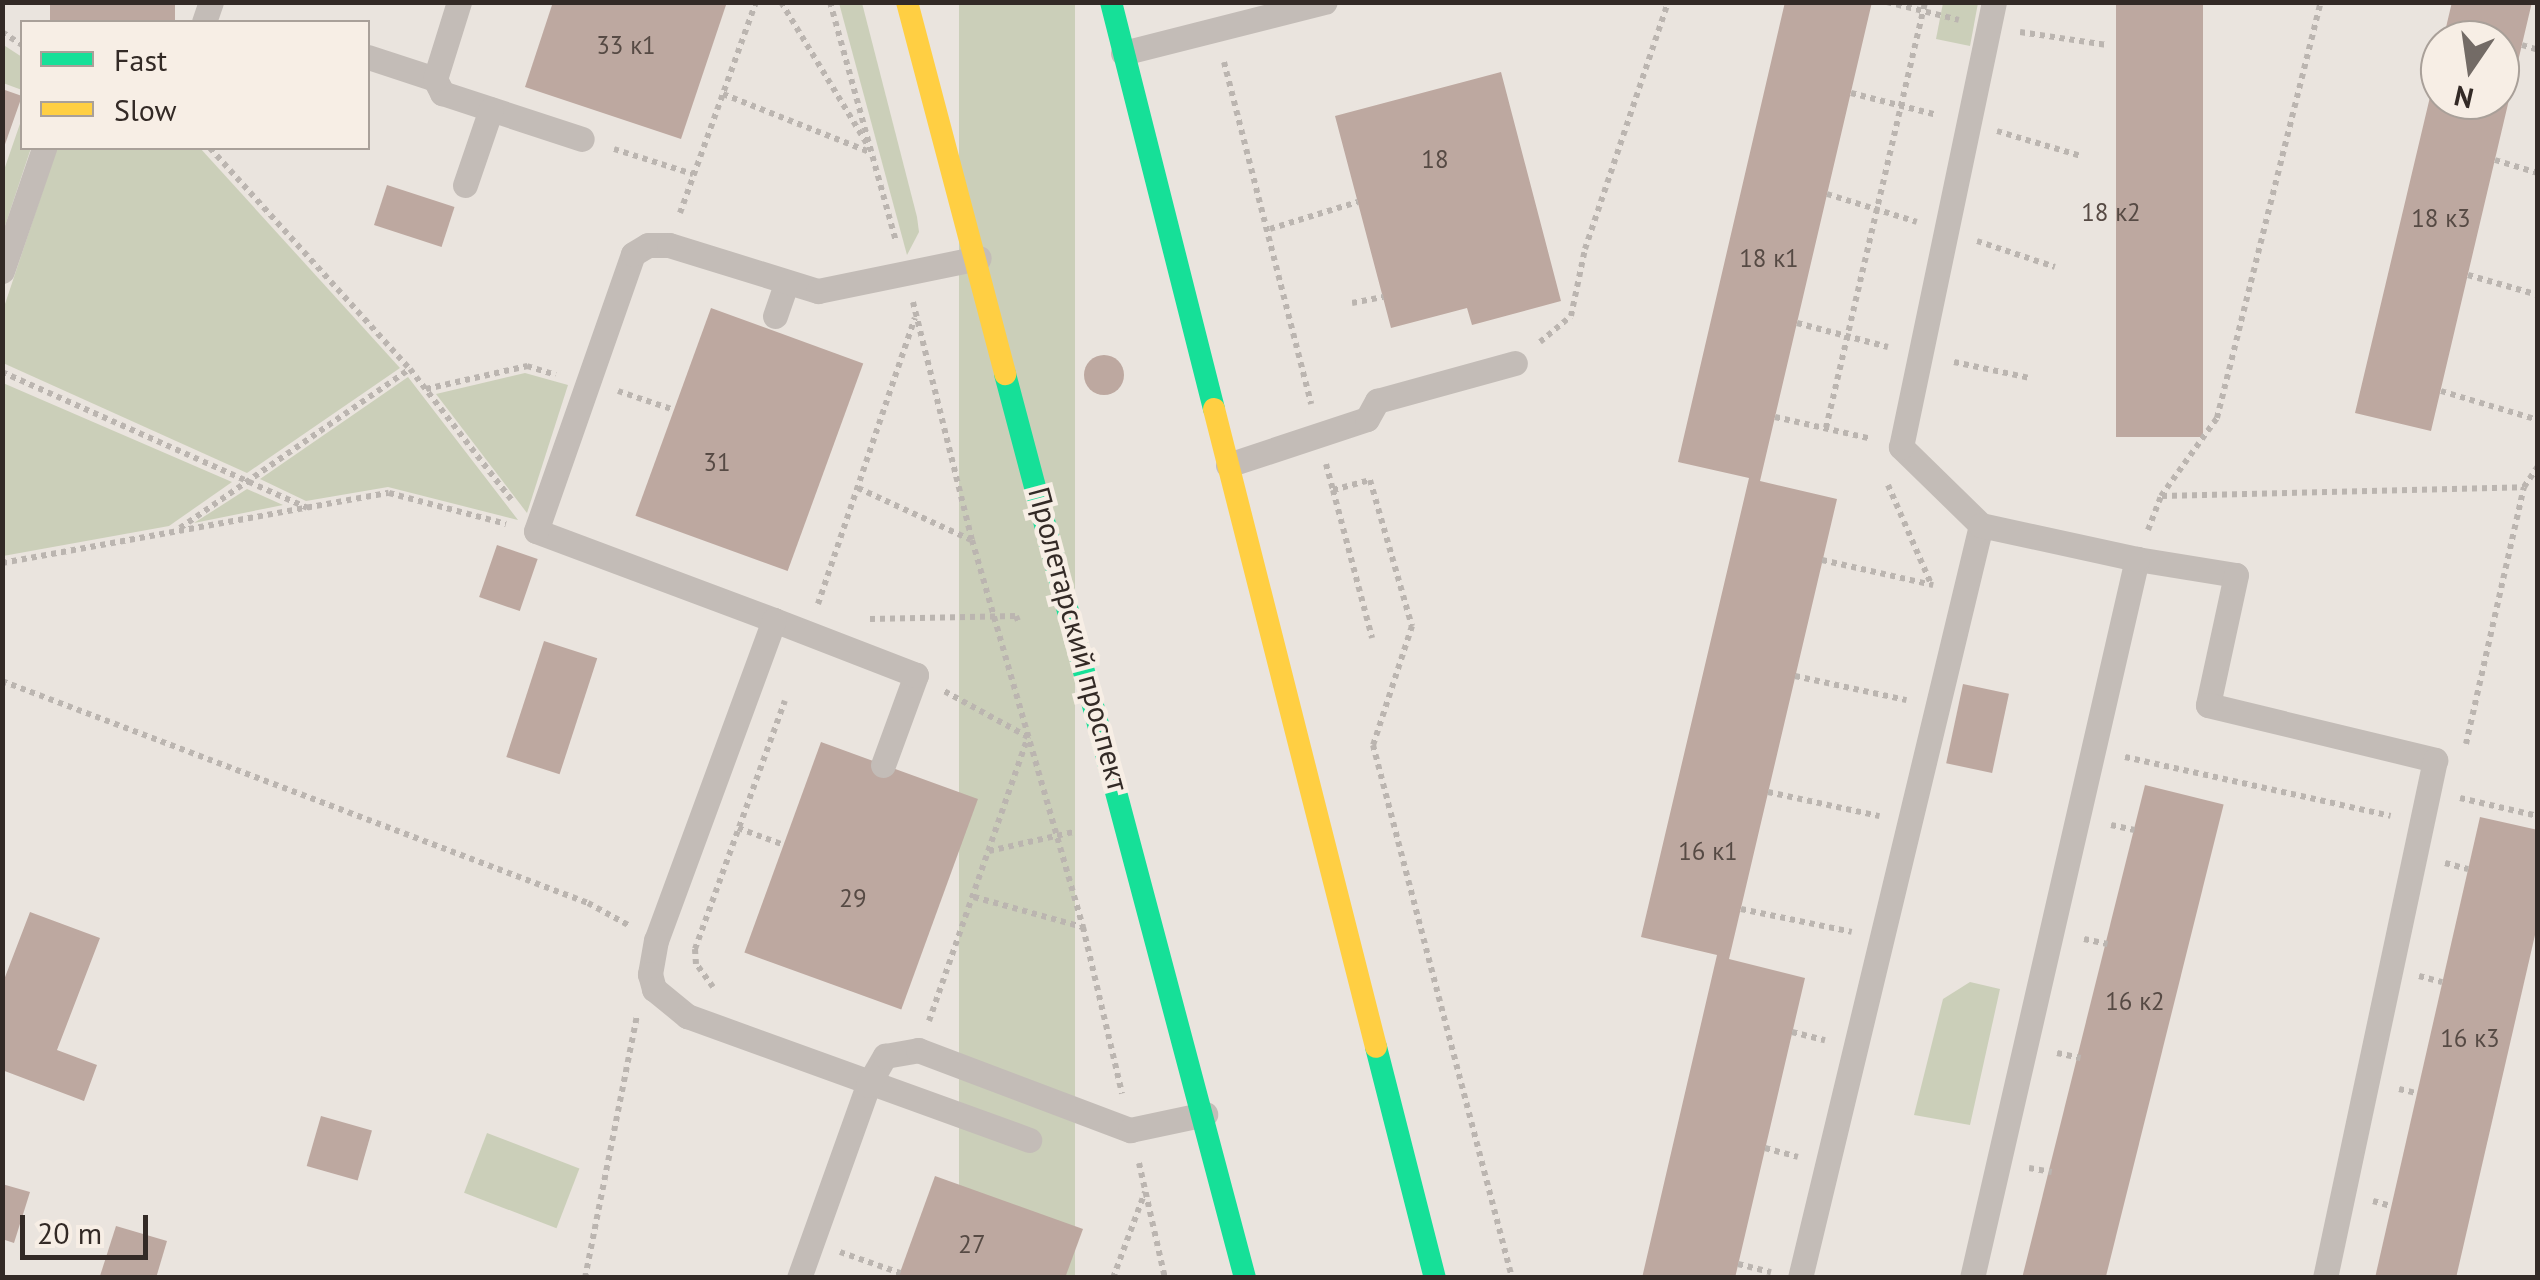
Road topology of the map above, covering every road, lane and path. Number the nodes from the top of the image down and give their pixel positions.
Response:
1 (459, 2) edge
2 (756, 2) edge
3 (780, 2) edge
4 (830, 2) edge
5 (907, 2) edge
6 (1111, 2) edge
7 (1325, 2) edge
8 (1668, 2) edge
9 (1925, 2) edge
10 (1994, 2) edge
11 (2321, 2) edge
12 (1215, 30) junction
13 (2522, 45) dead end
14 (2538, 50) edge
15 (1123, 53) junction
16 (370, 58) edge
17 (435, 79) junction
18 (723, 94) junction
19 (491, 109) junction
20 (582, 139) joint
21 (43, 150) edge
22 (212, 150) edge
23 (873, 154) junction
24 (2494, 160) dead end
25 (2538, 173) edge
26 (694, 174) junction
27 (465, 185) dead end
28 (685, 197) dead end
29 (1358, 202) dead end
30 (1270, 228) junction
31 (979, 258) junction
32 (2, 270) edge
33 (905, 274) junction
34 (2468, 275) dead end
35 (786, 284) junction
36 (2538, 295) edge
37 (1382, 297) dead end
38 (1352, 303) dead end
39 (916, 314) junction
40 (775, 316) dead end
41 (1515, 362) joint
42 (527, 366) dead end
43 (410, 369) junction
44 (2, 372) edge
45 (625, 374) dead end
46 (587, 381) junction
47 (426, 389) junction
48 (2440, 391) dead end
49 (620, 392) junction
50 (613, 410) dead end
51 (674, 410) dead end
52 (1775, 417) dead end
53 (2538, 420) edge
54 (1826, 428) junction
55 (1318, 435) junction
56 (1868, 438) junction
57 (1902, 446) junction
58 (1876, 456) dead end
59 (1228, 465) junction
60 (2538, 466) edge
61 (1884, 475) dead end
62 (247, 481) junction
63 (2524, 486) junction
64 (858, 488) junction
65 (1332, 490) junction
66 (2161, 496) junction
67 (307, 508) junction
68 (1981, 525) junction
69 (174, 531) junction
70 (536, 532) junction
71 (972, 540) junction
72 (2137, 559) junction
73 (1822, 560) dead end
74 (2, 562) edge
75 (1931, 585) junction
76 (1965, 593) junction
77 (1016, 616) dead end
78 (774, 620) junction
79 (994, 620) junction
80 (811, 626) junction
81 (1372, 638) dead end
82 (916, 676) junction
83 (1795, 676) dead end
84 (2, 680) edge
85 (790, 687) dead end
86 (1937, 707) junction
87 (1028, 737) junction
88 (2095, 750) junction
89 (2463, 758) dead end
90 (884, 765) dead end
91 (2458, 778) dead end
92 (1768, 792) dead end
93 (2442, 794) junction
94 (702, 816) junction
95 (2538, 816) edge
96 (2422, 822) junction
97 (1909, 823) junction
98 (740, 829) junction
99 (1074, 835) dead end
100 (1057, 838) junction
101 (784, 845) dead end
102 (989, 851) junction
103 (973, 897) junction
104 (1741, 909) dead end
105 (1084, 927) junction
106 (1880, 938) junction
107 (656, 940) junction
108 (654, 990) junction
109 (720, 994) dead end
110 (918, 1050) junction
111 (868, 1085) junction
112 (1204, 1114) junction
113 (1130, 1130) junction
114 (1029, 1140) dead end
115 (1146, 1191) junction
116 (812, 1242) junction
117 (900, 1272) dead end
118 (585, 1278) edge
119 (800, 1278) edge
120 (1113, 1278) edge
121 (1166, 1278) edge
122 (1245, 1278) edge
123 (1435, 1278) edge
124 (1512, 1278) edge
125 (1800, 1278) edge
126 (1972, 1278) edge
127 (2324, 1278) edge

1 - 17 lane
2 - 18 path
3 - 23 path
4 - 23 path
5 - 31 main road, Пролетарский проспект
6 - 15 main road
7 - 12 lane
8 - 41 path
9 - 54 path
10 - 57 lane
11 - 66 path
12 - 15 lane
12 - 30 path
13 - 14 path
15 - 59 main road
16 - 17 lane
17 - 19 lane
18 - 23 path
18 - 26 path
19 - 20 lane
19 - 27 lane
20 - 26 path
21 - 32 lane
22 - 43 path
23 - 33 path
24 - 25 path
26 - 28 path
29 - 30 path
30 - 55 path
31 - 33 lane
31 - 112 main road, Пролетарский проспект
33 - 35 lane
33 - 39 path
34 - 36 path
35 - 40 lane
35 - 46 lane
37 - 38 path
39 - 64 path
39 - 71 path
41 - 55 lane
42 - 47 path
43 - 47 path
43 - 62 path
44 - 62 path
45 - 49 path
46 - 49 path
46 - 70 lane
47 - 70 path
48 - 53 path
49 - 50 path
49 - 51 path
52 - 54 path
54 - 56 path
55 - 59 lane
55 - 65 path
56 - 57 path
56 - 58 path
57 - 68 lane
59 - 123 main road
60 - 63 path
61 - 75 path
62 - 67 path
62 - 69 path
63 - 66 path
63 - 89 path
64 - 71 path
64 - 80 path
65 - 81 path
65 - 124 path
66 - 72 path
67 - 69 path
67 - 70 path
68 - 72 lane
68 - 76 lane
69 - 74 path
70 - 78 lane
71 - 79 path
72 - 88 lane
72 - 93 lane
73 - 75 path
75 - 76 path
76 - 86 lane
77 - 79 path
78 - 80 lane
78 - 94 lane
79 - 80 path
79 - 87 path
80 - 82 lane
82 - 87 path
82 - 90 lane
83 - 86 path
84 - 107 path
85 - 98 path
86 - 97 lane
87 - 100 path
87 - 102 path
88 - 96 path
88 - 126 lane
91 - 93 path
92 - 97 path
93 - 95 path
93 - 96 lane
94 - 98 path
94 - 107 lane
96 - 127 lane
97 - 106 lane
98 - 101 path
98 - 109 path
99 - 100 path
100 - 102 path
100 - 105 path
102 - 103 path
103 - 105 path
103 - 110 path
104 - 106 path
105 - 113 path
106 - 125 lane
107 - 108 lane
108 - 111 lane
108 - 118 path
110 - 111 lane
110 - 113 lane
111 - 114 lane
111 - 116 lane
112 - 113 lane
112 - 122 main road, Пролетарский проспект
113 - 115 path
115 - 120 path
115 - 121 path
116 - 117 path
116 - 119 lane

